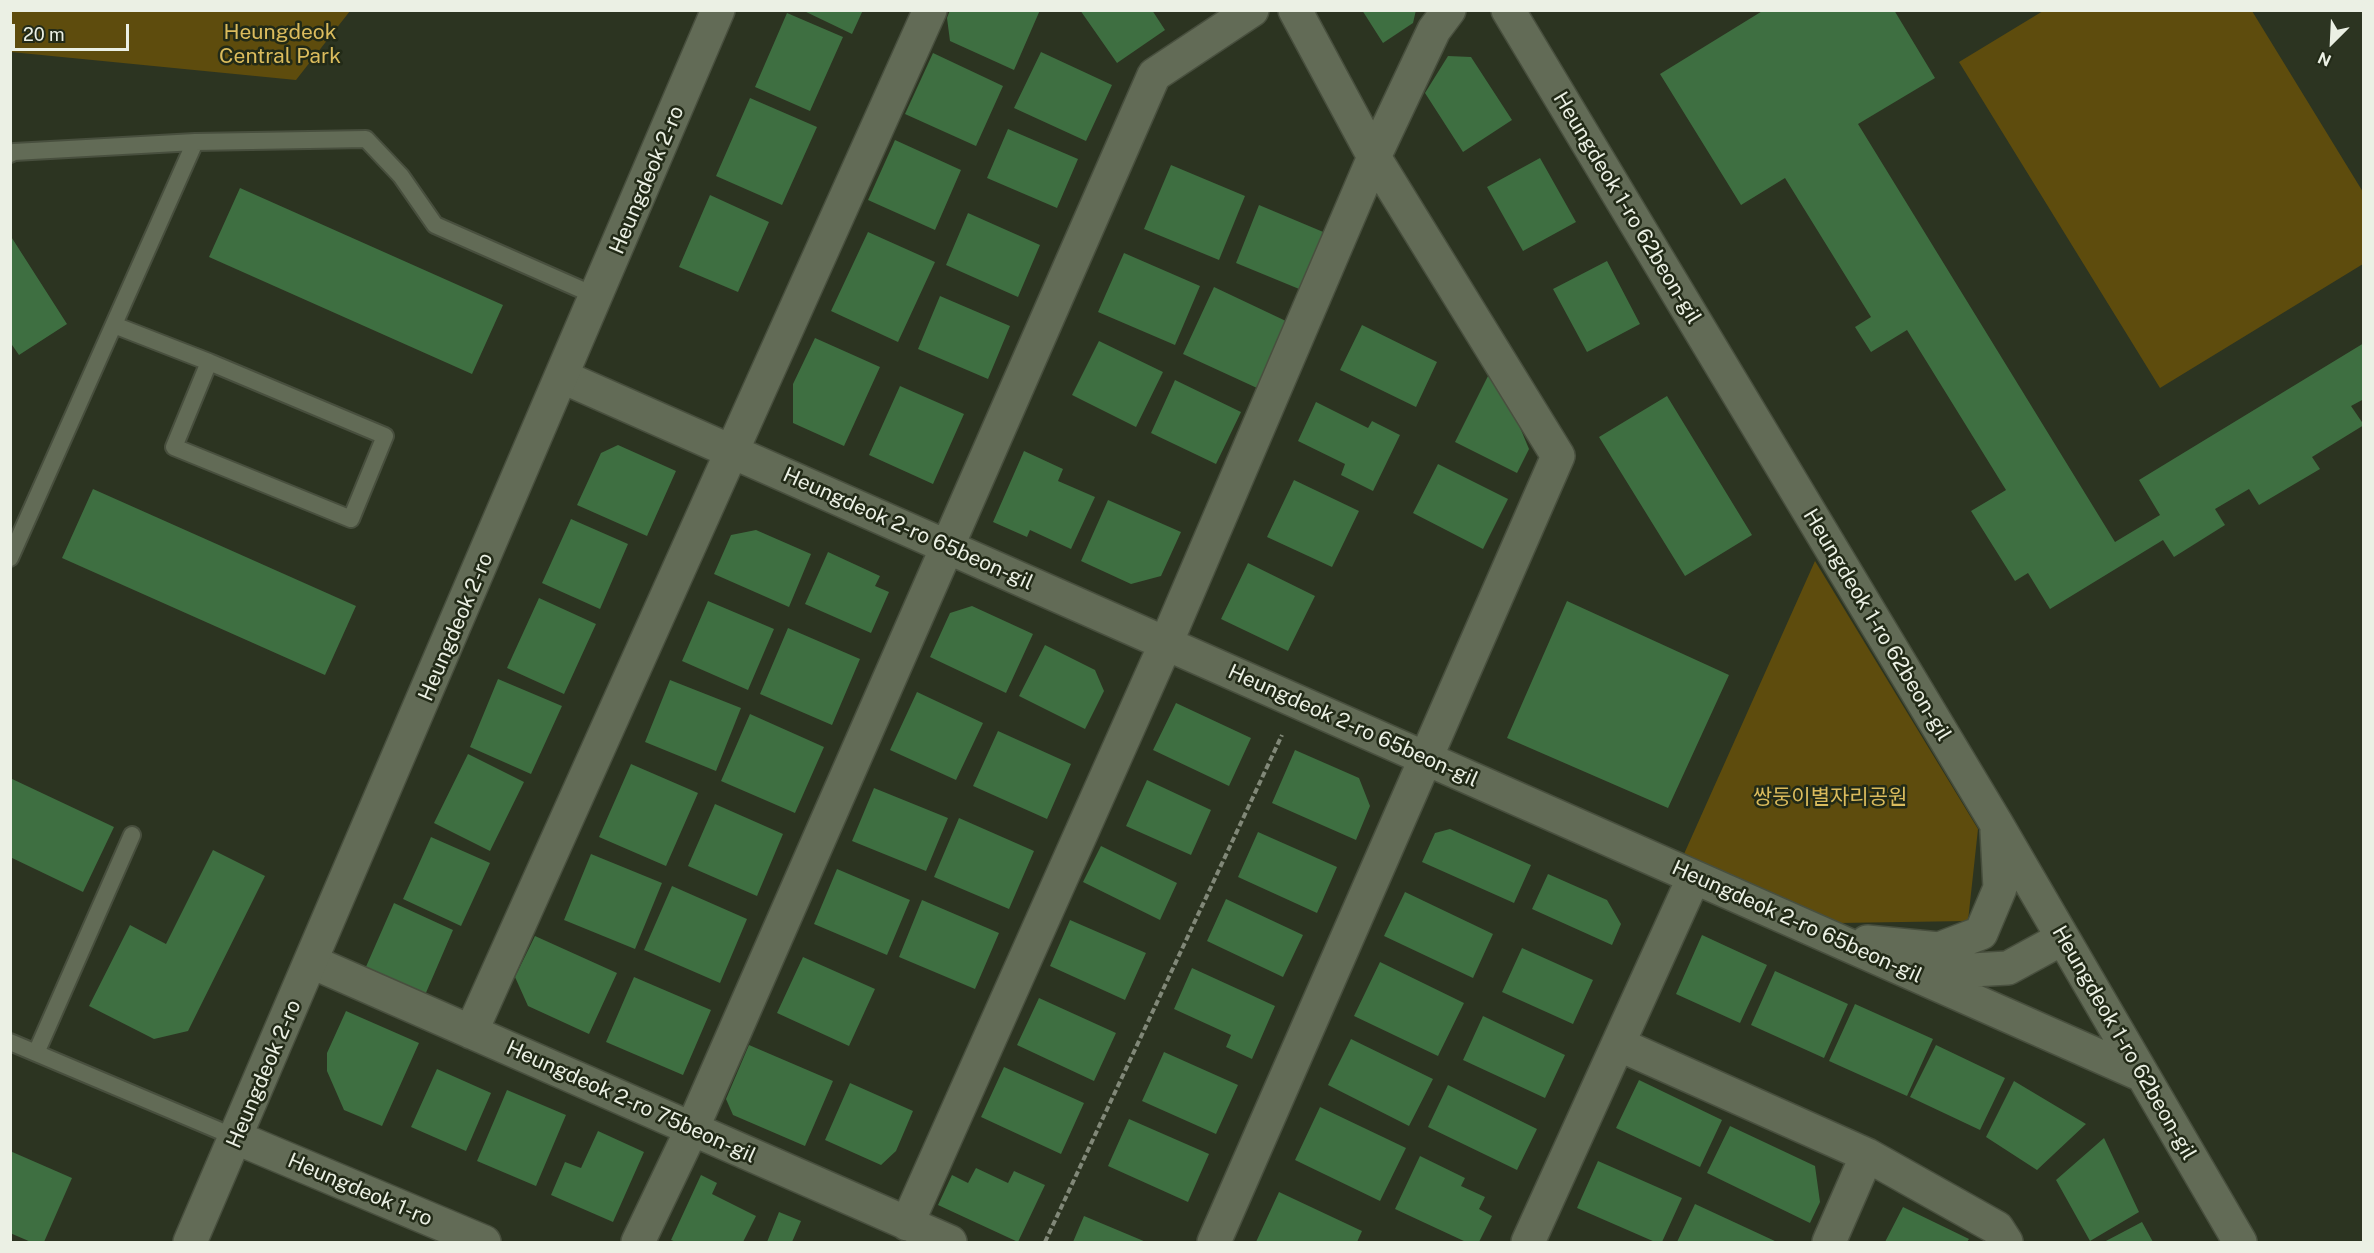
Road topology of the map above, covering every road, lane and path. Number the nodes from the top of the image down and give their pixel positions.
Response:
1 (718, 10) edge
2 (930, 10) edge
3 (1252, 10) edge
4 (1295, 10) edge
5 (1449, 10) edge
6 (1508, 10) edge
7 (195, 142) junction
8 (10, 154) edge
9 (1374, 157) junction
10 (596, 296) junction
11 (114, 325) junction
12 (209, 362) junction
13 (563, 377) junction
14 (733, 452) junction
15 (946, 546) junction
16 (10, 558) edge
17 (1166, 643) junction
18 (1298, 701) junction
19 (1427, 759) junction
20 (1996, 823) junction
21 (132, 835) dead end
22 (1694, 877) junction
23 (1832, 937) junction
24 (2063, 938) junction
25 (312, 962) junction
26 (471, 1032) junction
27 (10, 1042) edge
28 (1618, 1044) junction
29 (36, 1053) junction
30 (2142, 1075) junction
31 (692, 1129) junction
32 (237, 1138) junction
33 (1867, 1155) junction
34 (907, 1224) junction
35 (190, 1242) edge
36 (484, 1242) edge
37 (638, 1242) edge
38 (950, 1242) edge
39 (1045, 1242) edge
40 (1214, 1242) edge
41 (1528, 1242) edge
42 (1829, 1242) edge
43 (2006, 1242) edge
44 (2240, 1242) edge

1 - 10 street, Heungdeok 2-ro
2 - 14 street
3 - 15 street
4 - 9 street
5 - 9 street
6 - 20 street, Heungdeok 1-ro 62beon-gil
7 - 8 lane
7 - 10 lane
7 - 11 lane
9 - 17 street
9 - 19 street
10 - 13 street, Heungdeok 2-ro
11 - 12 lane
11 - 16 lane
12 - 12 lane
13 - 14 street, Heungdeok 2-ro 65beon-gil
13 - 25 street, Heungdeok 2-ro
14 - 15 street, Heungdeok 2-ro 65beon-gil
14 - 26 street
15 - 17 street, Heungdeok 2-ro 65beon-gil
15 - 31 street
17 - 18 street, Heungdeok 2-ro 65beon-gil
17 - 34 street
18 - 19 street, Heungdeok 2-ro 65beon-gil
18 - 39 path
19 - 22 street, Heungdeok 2-ro 65beon-gil
19 - 40 street
20 - 23 street
20 - 24 street, Heungdeok 1-ro 62beon-gil
21 - 29 lane
22 - 23 street, Heungdeok 2-ro 65beon-gil
22 - 28 street
23 - 24 street
23 - 30 street, Heungdeok 2-ro 65beon-gil
24 - 30 street, Heungdeok 1-ro 62beon-gil
25 - 26 street, Heungdeok 2-ro 75beon-gil
25 - 32 street, Heungdeok 2-ro
26 - 31 street, Heungdeok 2-ro 75beon-gil
27 - 29 lane
28 - 33 street
28 - 41 street
29 - 32 lane
30 - 44 street, Heungdeok 1-ro 62beon-gil
31 - 34 street, Heungdeok 2-ro 75beon-gil
31 - 37 street
32 - 35 street, Heungdeok 2-ro
32 - 36 street, Heungdeok 1-ro
33 - 42 street
33 - 43 street
34 - 38 street, Heungdeok 2-ro 75beon-gil

